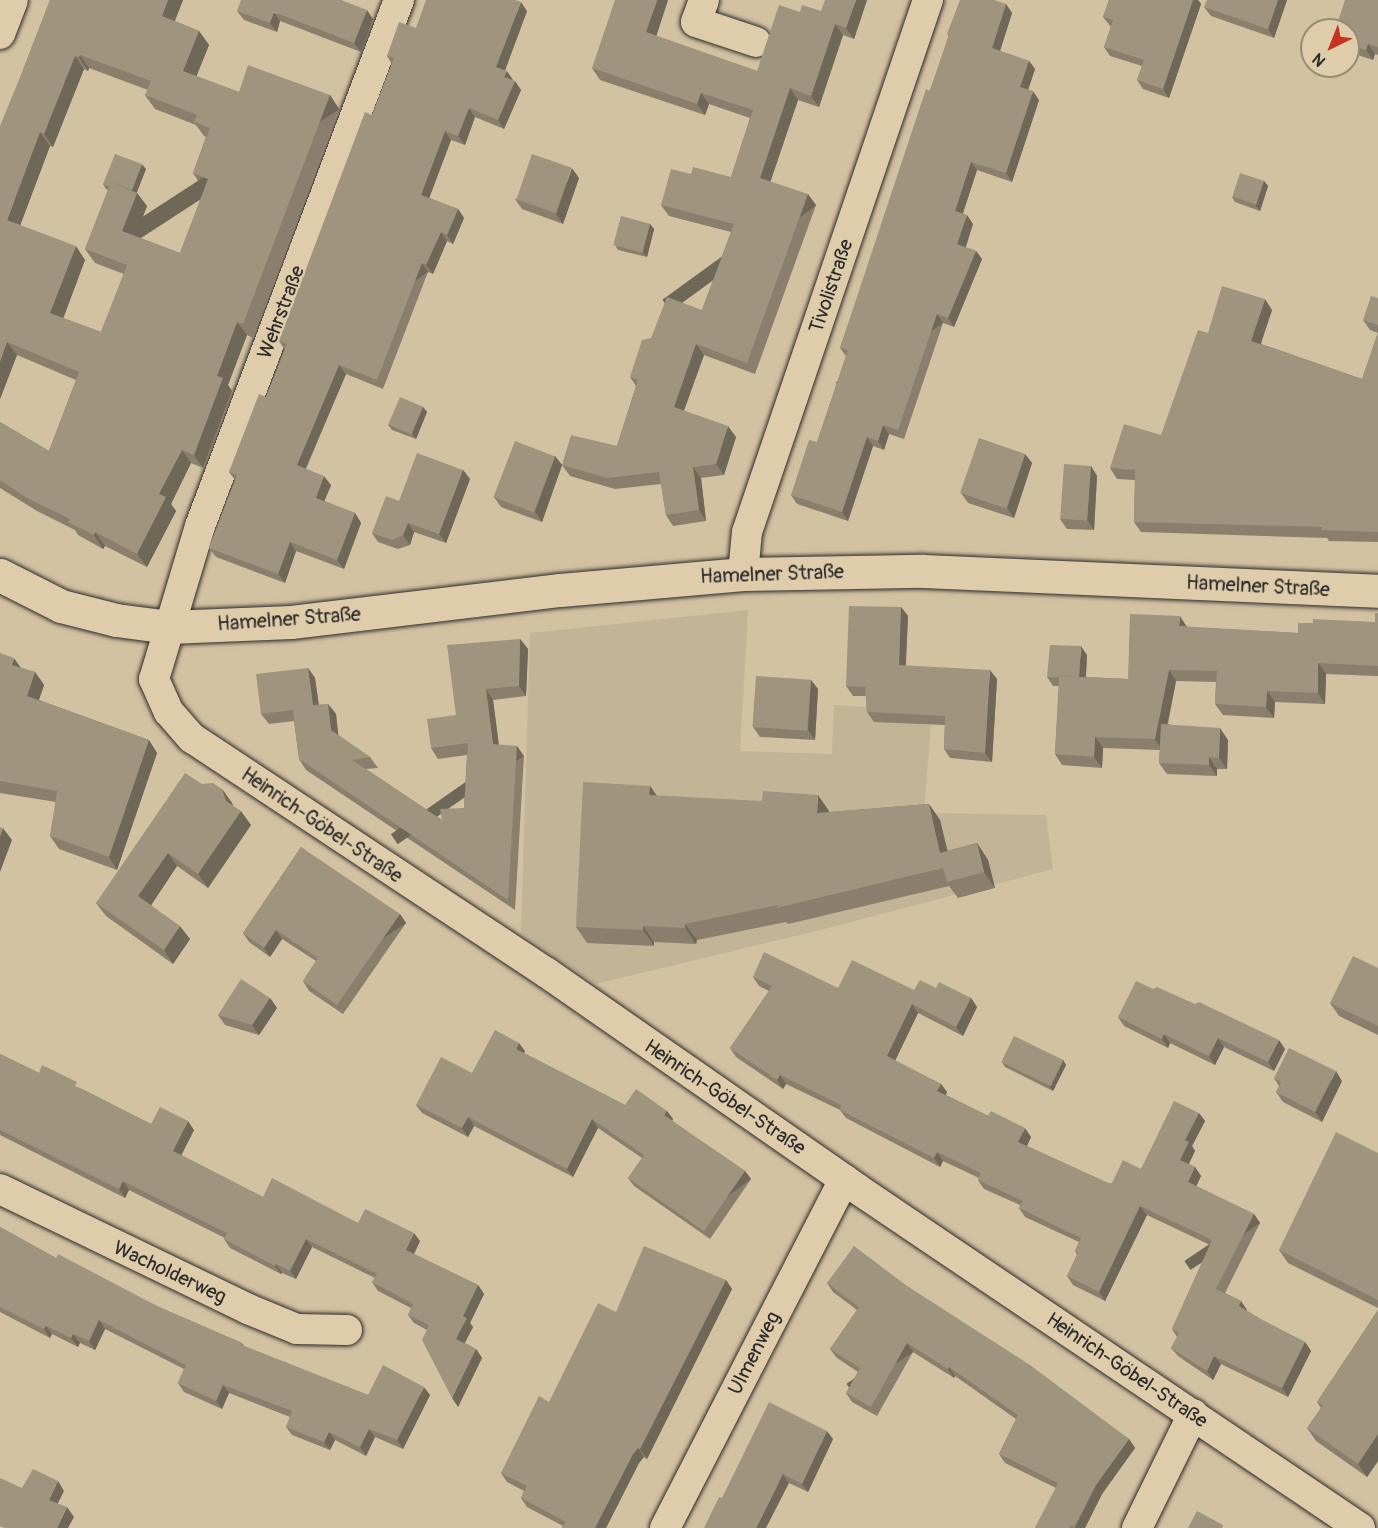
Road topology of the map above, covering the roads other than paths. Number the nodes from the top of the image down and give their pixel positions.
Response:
1 (13, 0) edge
2 (399, 0) edge
3 (704, 0) edge
4 (928, 0) edge
5 (0, 34) edge
6 (756, 42) dead end
7 (742, 574) junction
8 (0, 575) edge
9 (1378, 591) edge
10 (169, 627) junction
11 (844, 1179) junction
12 (0, 1189) edge
13 (347, 1330) dead end
14 (1193, 1414) junction
15 (665, 1528) edge
16 (1137, 1528) edge
17 (1360, 1528) edge

1 - 5 street
2 - 10 street, Wehrstraße
3 - 6 street
4 - 7 street, Tivolistraße
7 - 9 street, Hamelner Straße
7 - 10 street, Hamelner Straße
8 - 10 street, Hamelner Straße
10 - 11 street, Heinrich-Göbel-Straße
11 - 14 street, Heinrich-Göbel-Straße
11 - 15 street, Ulmenweg
12 - 13 street, Wacholderweg
14 - 16 street
14 - 17 street, Heinrich-Göbel-Straße

